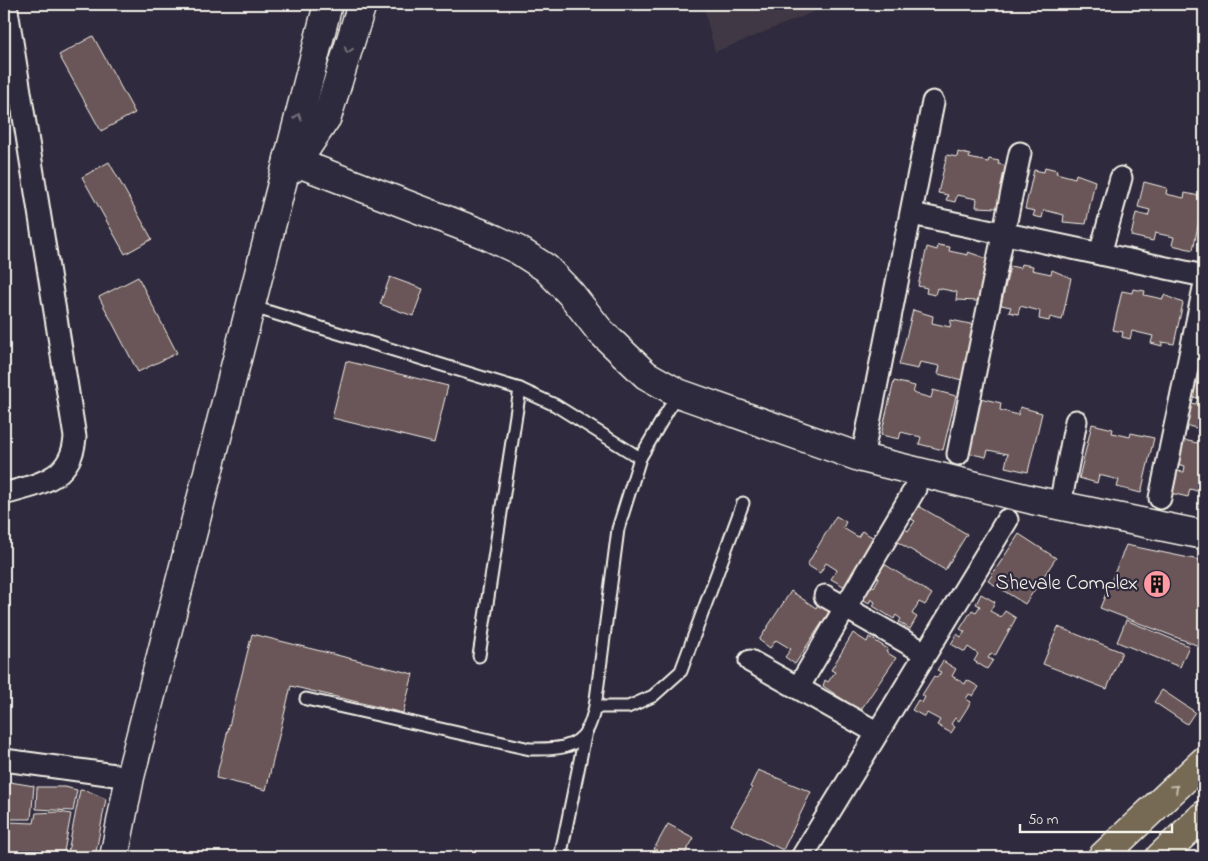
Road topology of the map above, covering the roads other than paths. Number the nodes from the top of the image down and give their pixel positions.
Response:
1 (6, 4) edge
2 (328, 4) edge
3 (362, 4) edge
4 (933, 102) dead end
5 (1020, 152) dead end
6 (289, 167) junction
7 (1121, 178) dead end
8 (912, 214) junction
9 (1005, 234) junction
10 (1100, 254) junction
11 (1204, 276) edge
12 (1204, 288) edge
13 (250, 306) junction
14 (520, 389) junction
15 (678, 393) junction
16 (1076, 421) dead end
17 (958, 454) dead end
18 (640, 458) junction
19 (862, 458) junction
20 (915, 489) dead end
21 (4, 494) edge
22 (1160, 498) dead end
23 (743, 504) dead end
24 (1060, 506) junction
25 (1007, 520) dead end
26 (1204, 536) edge
27 (825, 596) dead end
28 (846, 609) junction
29 (925, 653) junction
30 (480, 656) dead end
31 (750, 661) dead end
32 (798, 688) junction
33 (306, 699) dead end
34 (595, 707) junction
35 (586, 732) junction
36 (876, 732) junction
37 (4, 760) edge
38 (1204, 760) edge
39 (130, 777) junction
40 (1204, 815) edge
41 (561, 853) dead end
42 (114, 857) edge
43 (802, 857) edge
44 (1102, 857) edge
45 (1160, 857) edge

1 - 21 street
6 -> 2 street
3 -> 6 street
4 - 8 street
5 - 9 street
6 - 13 street
6 - 15 street
7 - 10 street
8 - 9 street
8 - 19 street
9 - 10 street
9 - 17 street
10 - 11 street
12 - 22 street
13 - 14 lane
13 - 39 street
14 - 18 lane
14 - 30 lane
15 - 18 lane
15 - 19 street
16 - 24 street
18 - 34 lane
19 - 24 street
20 - 28 street
23 - 34 lane
24 - 26 street
25 - 29 street
27 - 28 street
28 - 29 street
28 - 32 street
29 - 36 street
31 - 32 street
32 - 36 street
33 - 35 lane
34 - 35 lane
35 - 41 lane
36 - 43 street
37 - 39 street
44 -> 38 main road
39 - 42 street
40 - 45 main road

